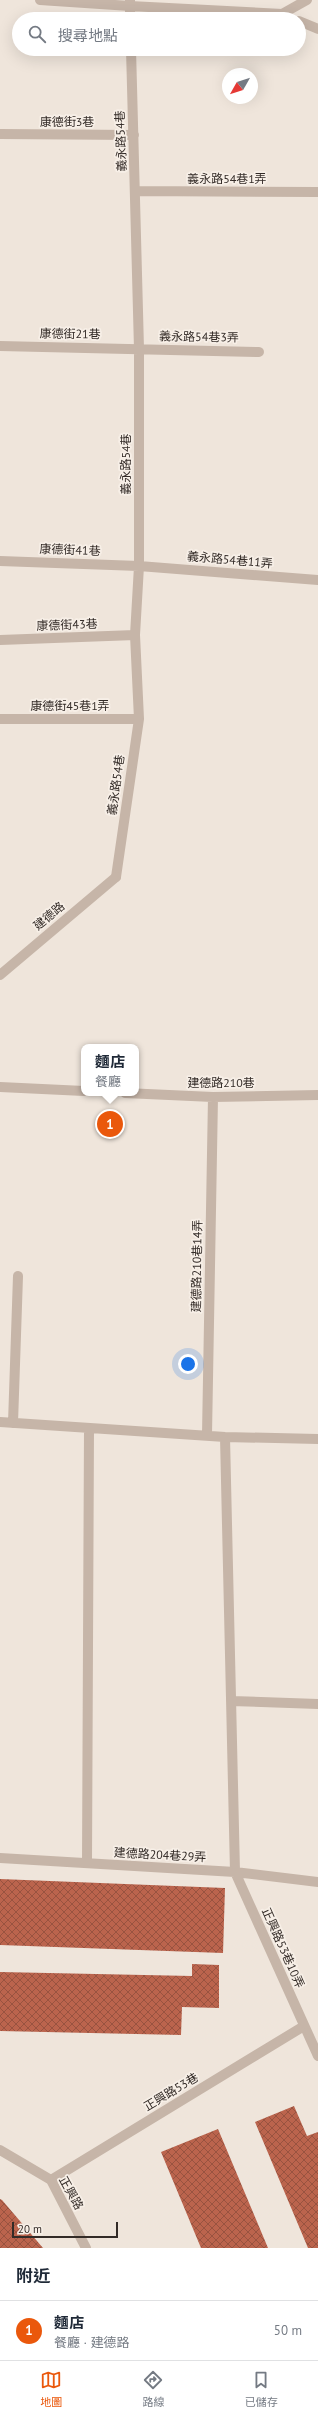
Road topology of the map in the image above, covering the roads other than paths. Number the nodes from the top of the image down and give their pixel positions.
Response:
1 (40, 0) edge
2 (306, 0) edge
3 (130, 3) edge
4 (254, 12) edge
5 (285, 12) edge
6 (306, 24) edge
7 (318, 29) edge
8 (131, 56) edge
9 (0, 134) edge
10 (134, 135) junction
11 (136, 191) junction
12 (318, 192) edge
13 (0, 346) edge
14 (139, 349) junction
15 (258, 352) dead end
16 (0, 561) edge
17 (139, 566) junction
18 (318, 580) edge
19 (135, 635) junction
20 (0, 640) edge
21 (0, 718) edge
22 (139, 719) junction
23 (116, 877) joint
24 (0, 975) edge
25 (0, 1087) edge
26 (81, 1091) edge
27 (139, 1094) edge
28 (318, 1095) edge
29 (213, 1097) junction
30 (18, 1276) dead end
31 (0, 1422) edge
32 (13, 1423) junction
33 (89, 1428) junction
34 (207, 1435) junction
35 (225, 1437) junction
36 (318, 1439) edge
37 (231, 1701) junction
38 (318, 1704) edge
39 (0, 1858) edge
40 (87, 1863) junction
41 (235, 1872) junction
42 (318, 1882) edge
43 (304, 2026) junction
44 (318, 2056) edge
45 (0, 2150) edge
46 (51, 2180) junction
47 (86, 2248) edge

1 - 3 street
2 - 5 street
3 - 4 street
6 - 7 street
8 - 10 street, 義永路54巷
9 - 10 street, 康德街3巷
10 - 11 street, 義永路54巷
11 - 12 street, 義永路54巷1弄
11 - 14 street, 義永路54巷
13 - 14 street, 康德街21巷
14 - 15 street, 義永路54巷3弄
14 - 17 street, 義永路54巷
16 - 17 street, 康德街41巷
17 - 18 street, 義永路54巷11弄
17 - 19 street, 義永路54巷
19 - 20 street, 康德街43巷
19 - 22 street, 義永路54巷
21 - 22 street, 康德街45巷1弄
22 - 23 street, 義永路54巷
23 - 24 street, 建德路
25 - 26 street
27 - 29 street, 建德路210巷
28 - 29 street, 建德路210巷
29 - 34 street, 建德路210巷14弄
30 - 32 street
31 - 32 street
32 - 33 street
33 - 34 street
33 - 40 street
34 - 35 street
35 - 36 street
35 - 37 street
37 - 38 street
37 - 41 street
39 - 40 street, 建德路204巷29弄
40 - 41 street, 建德路204巷29弄
41 - 42 street, 建德路204巷29弄
41 - 43 street, 正興路53巷10弄
43 - 44 street, 正興路53巷10弄
43 - 46 street, 正興路53巷
45 - 46 street, 正興路
46 - 47 street, 正興路

